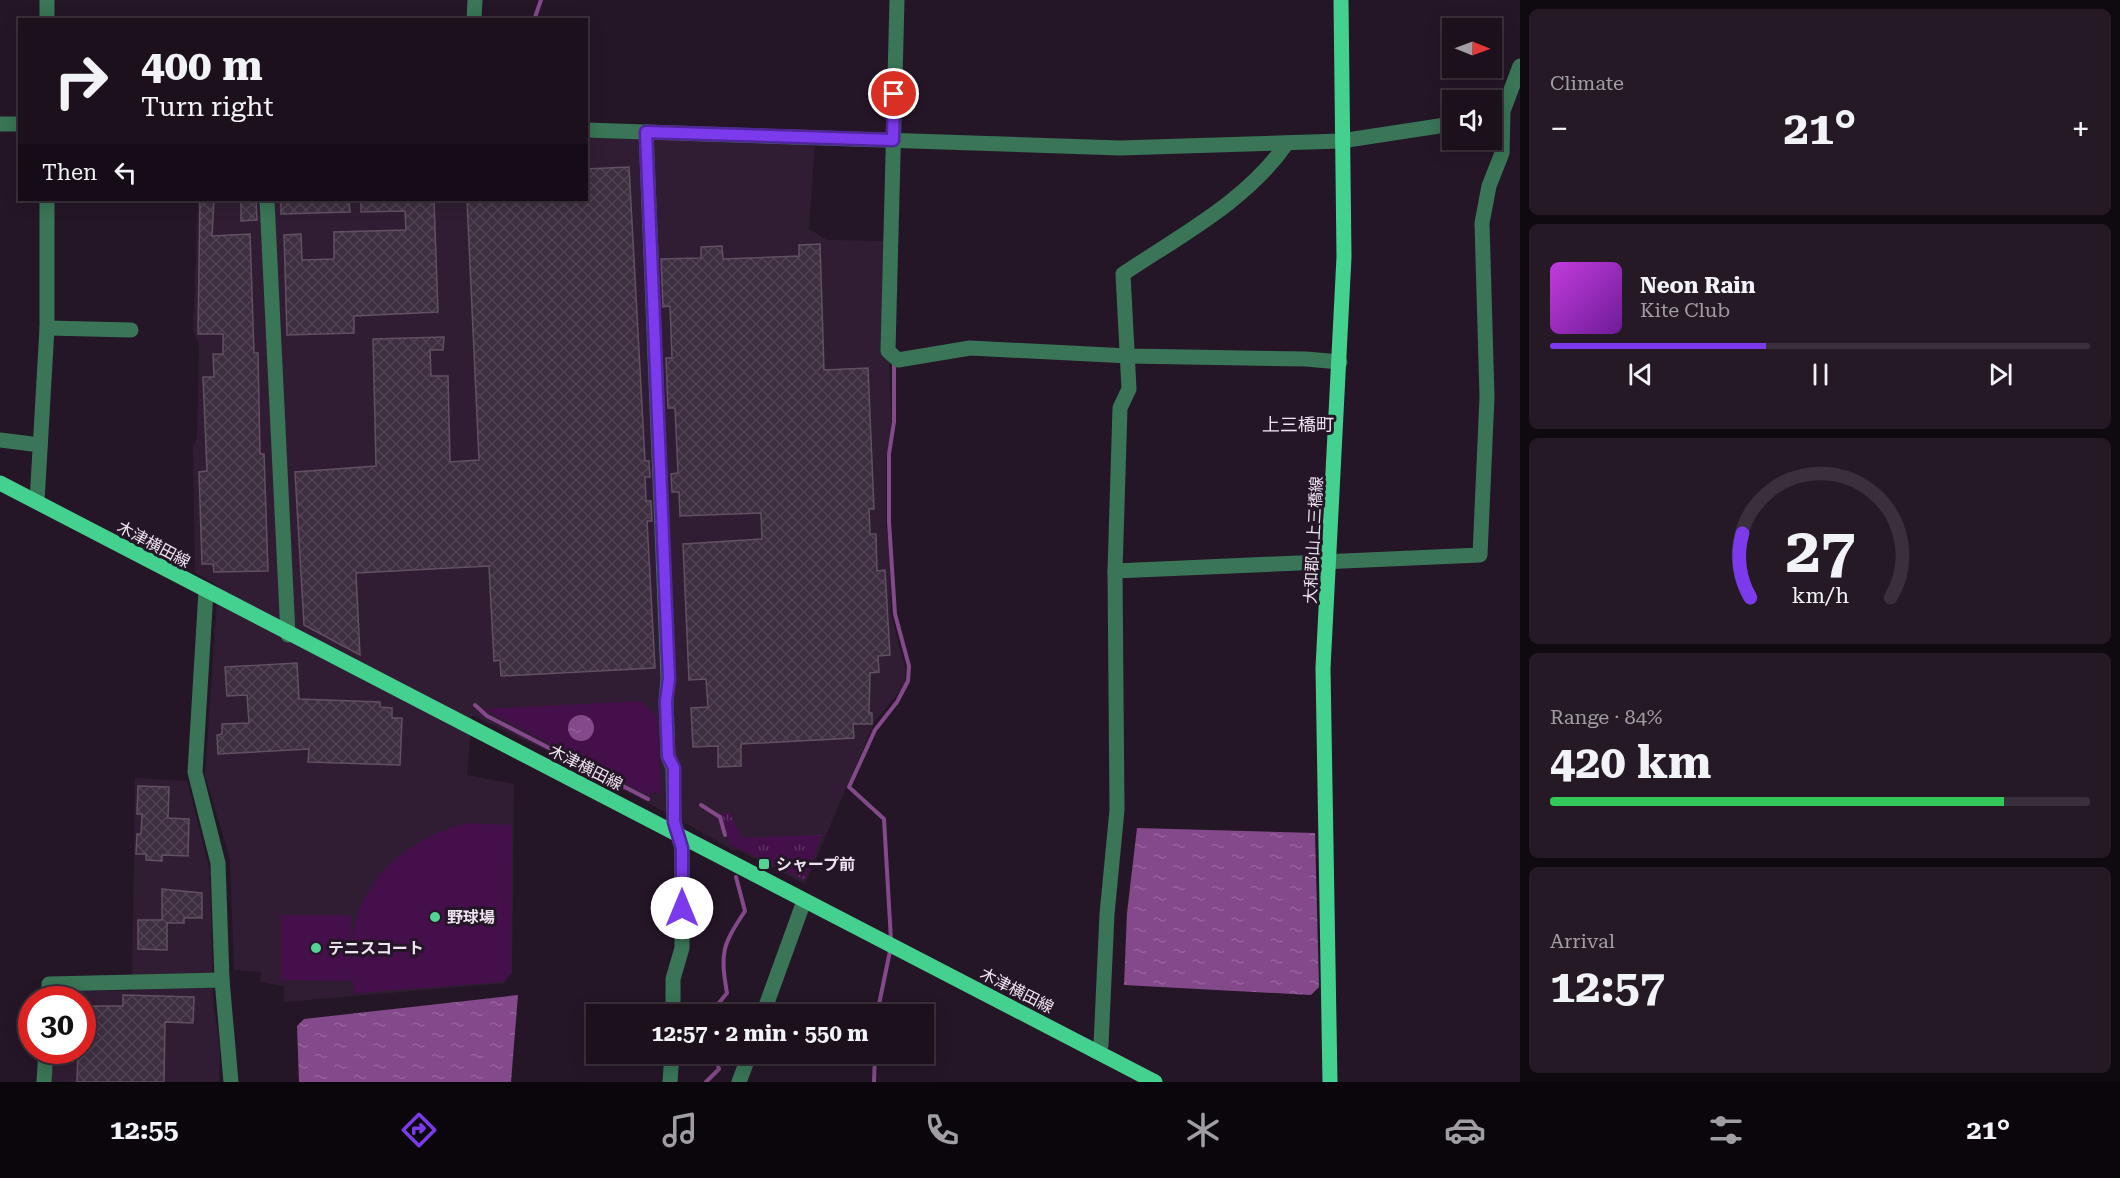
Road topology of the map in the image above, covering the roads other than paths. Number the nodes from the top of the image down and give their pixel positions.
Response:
1 (47, 0) edge
2 (475, 0) edge
3 (897, 0) edge
4 (1341, 0) edge
5 (47, 18) edge
6 (474, 18) edge
7 (1520, 66) edge
8 (1502, 102) edge
9 (0, 124) edge
10 (18, 124) edge
11 (1442, 126) edge
12 (588, 130) edge
13 (646, 132) junction
14 (893, 140) junction
15 (1341, 141) junction
16 (1287, 143) junction
17 (1502, 150) edge
18 (47, 201) edge
19 (267, 201) edge
20 (46, 328) junction
21 (131, 330) dead end
22 (1129, 356) junction
23 (1340, 362) junction
24 (0, 440) edge
25 (40, 445) junction
26 (0, 483) edge
27 (37, 502) junction
28 (1330, 563) junction
29 (1114, 571) junction
30 (206, 591) junction
31 (288, 634) junction
32 (678, 834) junction
33 (804, 901) junction
34 (222, 980) junction
35 (49, 986) edge
36 (673, 1004) edge
37 (767, 1004) edge
38 (1097, 1052) junction
39 (45, 1064) edge
40 (671, 1064) edge
41 (746, 1064) edge
42 (44, 1082) edge
43 (231, 1082) edge
44 (670, 1082) edge
45 (739, 1082) edge
46 (1155, 1082) edge
47 (1330, 1082) edge

1 - 5 street
2 - 6 street
3 - 14 street
4 - 15 main road, 大和郡山上三橋線
7 - 8 street
9 - 10 street
11 - 15 street
12 - 13 street
13 - 14 street
13 - 32 street
14 - 16 street
14 - 22 street
15 - 16 street
15 - 23 main road, 大和郡山上三橋線
16 - 22 street
17 - 28 street
18 - 20 street
19 - 31 street
20 - 21 street
20 - 25 street
22 - 23 street
22 - 29 street
23 - 28 main road, 大和郡山上三橋線
24 - 25 street
25 - 27 street
26 - 27 main road, 木津横田線
27 - 30 main road, 木津横田線
28 - 29 street
28 - 47 main road, 大和郡山上三橋線
29 - 38 street
30 - 31 main road, 木津横田線
30 - 34 street
31 - 32 main road, 木津横田線
32 - 33 main road, 木津横田線
32 - 36 street
33 - 37 street
33 - 38 main road, 木津横田線
34 - 35 street
34 - 43 street
38 - 46 main road, 木津横田線
39 - 42 street
40 - 44 street
41 - 45 street

